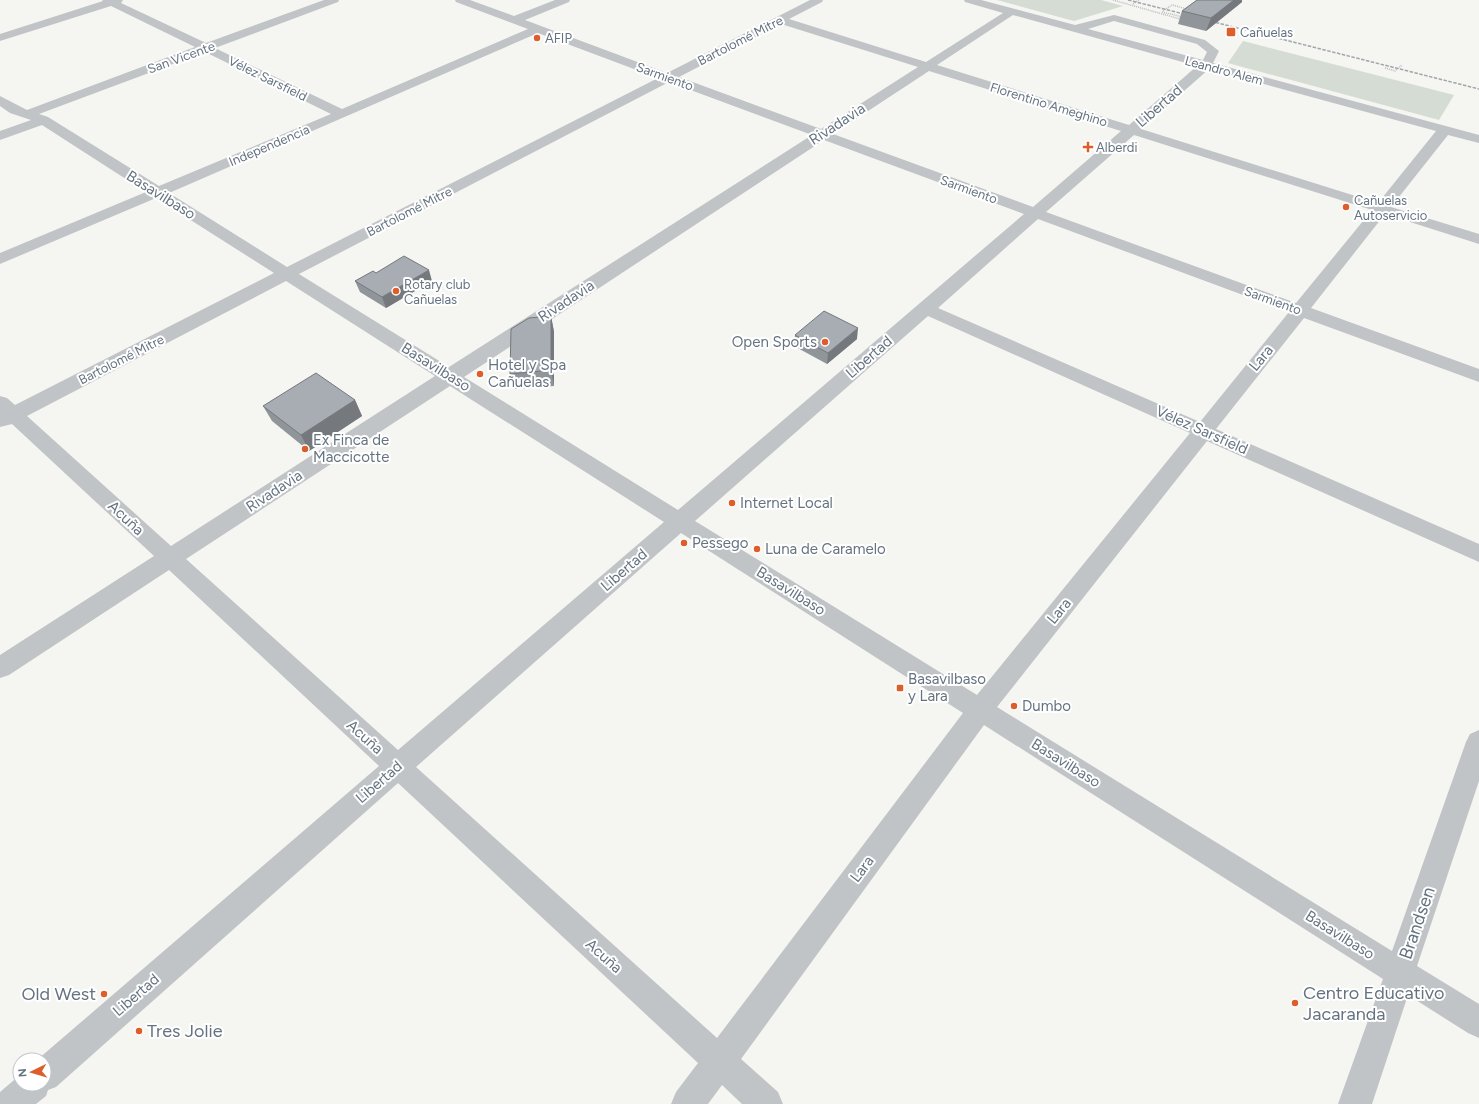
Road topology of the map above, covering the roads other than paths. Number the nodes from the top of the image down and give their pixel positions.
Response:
1 (334, 0) edge
2 (460, 0) edge
3 (565, 0) edge
4 (818, 0) edge
5 (969, 0) edge
6 (112, 1) edge
7 (1010, 12) junction
8 (515, 20) junction
9 (780, 20) junction
10 (537, 29) junction
11 (1074, 29) junction
12 (0, 38) edge
13 (206, 48) junction
14 (1206, 65) junction
15 (927, 66) junction
16 (668, 77) junction
17 (0, 100) edge
18 (27, 114) junction
19 (342, 114) junction
20 (43, 120) junction
21 (1444, 129) junction
22 (1131, 130) junction
23 (822, 134) junction
24 (0, 136) edge
25 (1479, 139) edge
26 (157, 192) junction
27 (1382, 208) junction
28 (1035, 213) junction
29 (1479, 239) edge
30 (0, 259) edge
31 (287, 274) junction
32 (924, 308) junction
33 (1300, 310) junction
34 (450, 376) junction
35 (1479, 376) edge
36 (5, 413) edge
37 (1204, 430) junction
38 (680, 522) junction
39 (1479, 553) edge
40 (170, 559) junction
41 (0, 668) edge
42 (981, 709) junction
43 (1479, 742) edge
44 (397, 766) junction
45 (1400, 972) junction
46 (1479, 1022) edge
47 (719, 1061) junction
48 (52, 1069) edge
49 (25, 1092) edge
50 (11, 1104) edge
51 (688, 1104) edge
52 (766, 1104) edge
53 (1355, 1104) edge

1 - 13 street, San Vicente
2 - 8 street, Sarmiento
3 - 8 street
4 - 9 street, Bartolomé Mitre
5 - 7 street, Leandro Alem
6 - 12 street
6 - 13 street, Vélez Sarsfield
7 - 11 street, Leandro Alem
7 - 15 street, Rivadavia
8 - 10 street, Sarmiento
9 - 15 street, Florentino Ameghino
9 - 16 street, Bartolomé Mitre
10 - 16 street, Sarmiento
10 - 19 street, Independencia
11 - 14 street, Leandro Alem
11 - 14 street
13 - 18 street, San Vicente
13 - 19 street, Vélez Sarsfield
14 - 21 street, Leandro Alem
14 - 22 street, Libertad
15 - 22 street, Florentino Ameghino
15 - 23 street, Rivadavia
16 - 23 street, Sarmiento
16 - 31 street, Bartolomé Mitre
17 - 18 street, Basavilbaso
18 - 20 street, Basavilbaso
19 - 26 street, Independencia
20 - 24 street
20 - 26 street, Basavilbaso
21 - 25 street, Leandro Alem
21 - 27 street, Lara
22 - 27 street, Florentino Ameghino
22 - 28 street, Libertad
23 - 28 street, Sarmiento
23 - 34 street, Rivadavia
26 - 30 street, Independencia
26 - 31 street, Basavilbaso
27 - 29 street, Florentino Ameghino
27 - 33 street, Lara
28 - 32 street, Libertad
28 - 33 street, Sarmiento
31 - 34 street, Basavilbaso
31 - 36 street, Bartolomé Mitre
32 - 37 street, Vélez Sarsfield
32 - 38 street, Libertad
33 - 35 street, Sarmiento
33 - 37 street, Lara
34 - 38 street, Basavilbaso
34 - 40 street, Rivadavia
36 - 40 street, Acuña
37 - 39 street, Vélez Sarsfield
37 - 42 street, Lara
38 - 42 street, Basavilbaso
38 - 44 street, Libertad
40 - 41 street, Rivadavia
40 - 44 street, Acuña
42 - 45 street, Basavilbaso
42 - 47 street, Lara
43 - 45 street, Brandsen
44 - 47 street, Acuña
44 - 48 street, Libertad
45 - 46 street, Basavilbaso
45 - 53 street, Brandsen
47 - 51 street, Lara
47 - 52 street, Acuña
49 - 50 street

